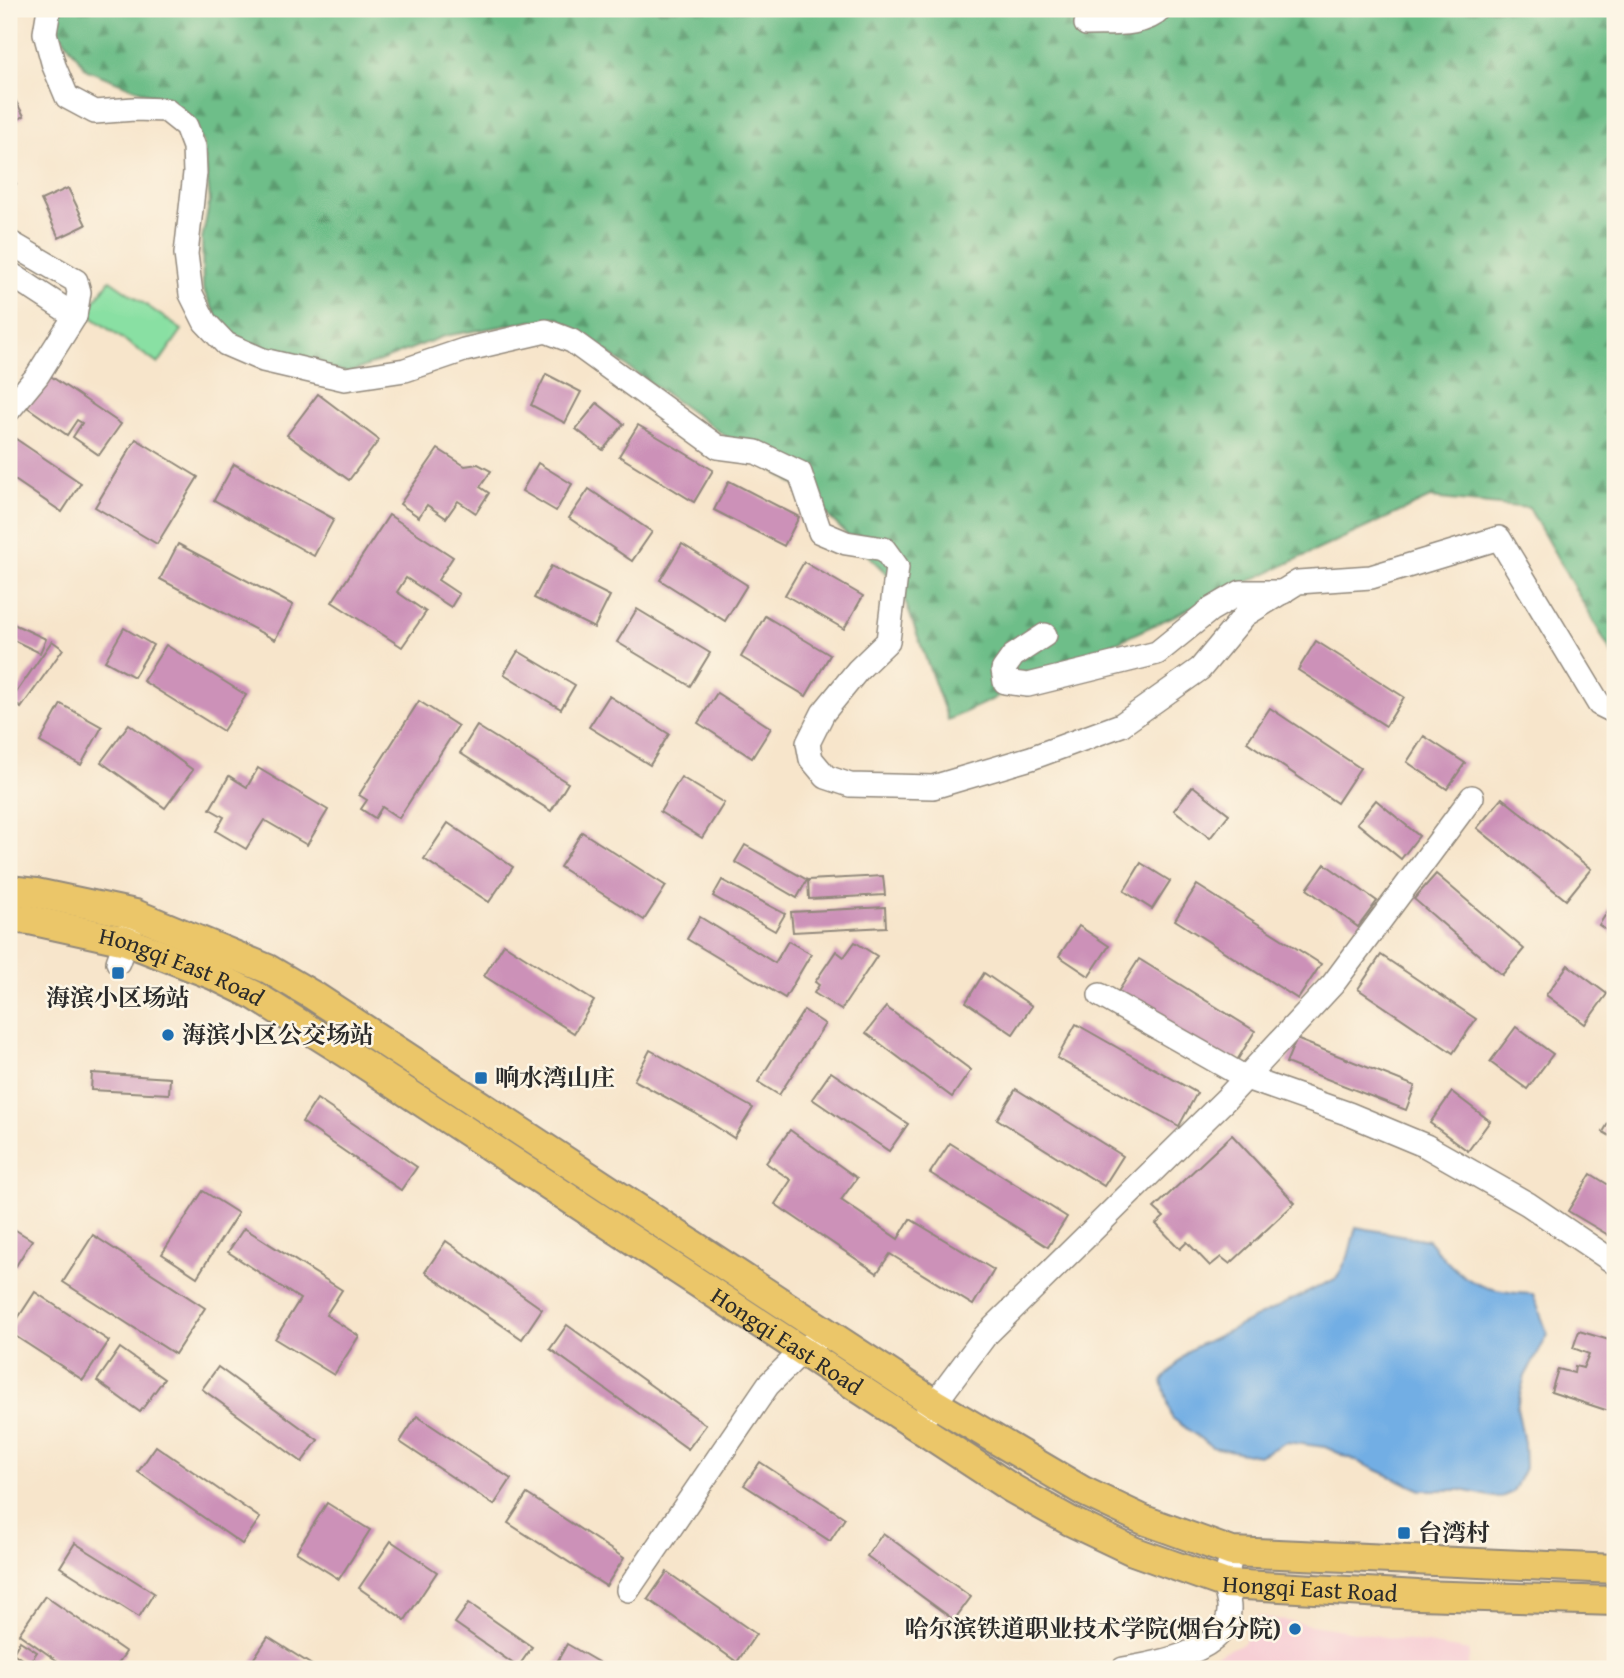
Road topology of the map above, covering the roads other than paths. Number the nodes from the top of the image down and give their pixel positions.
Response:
1 (49, 9) edge
2 (1161, 9) edge
3 (1086, 24) dead end
4 (9, 242) edge
5 (9, 273) edge
6 (75, 316) junction
7 (9, 410) edge
8 (1283, 592) junction
9 (1045, 635) dead end
10 (1615, 712) edge
11 (1472, 797) dead end
12 (9, 890) edge
13 (135, 914) junction
14 (9, 918) edge
15 (122, 952) junction
16 (1100, 995) dead end
17 (1246, 1078) junction
18 (1615, 1263) edge
19 (826, 1332) junction
20 (802, 1351) junction
21 (934, 1404) junction
22 (918, 1427) junction
23 (1232, 1552) junction
24 (1615, 1569) edge
25 (1226, 1584) junction
26 (628, 1590) dead end
27 (1615, 1601) edge
28 (1123, 1669) edge

1 - 8 street
2 - 3 street
4 - 6 street
5 - 6 street
6 - 7 street
8 - 9 street
8 - 10 street
11 - 17 street
12 - 13 main road, Hongqi East Road
13 - 15 street
13 - 19 main road, Hongqi East Road
14 - 15 main road, Hongqi East Road
15 - 20 main road, Hongqi East Road
16 - 17 street
17 - 18 street
17 - 21 street
19 - 20 street
19 - 21 main road, Hongqi East Road
20 - 22 main road, Hongqi East Road
20 - 26 street
21 - 22 street
21 - 23 main road, Hongqi East Road
22 - 25 main road, Hongqi East Road
23 - 24 main road, Hongqi East Road
23 - 25 street
25 - 27 main road, Hongqi East Road
25 - 28 street

